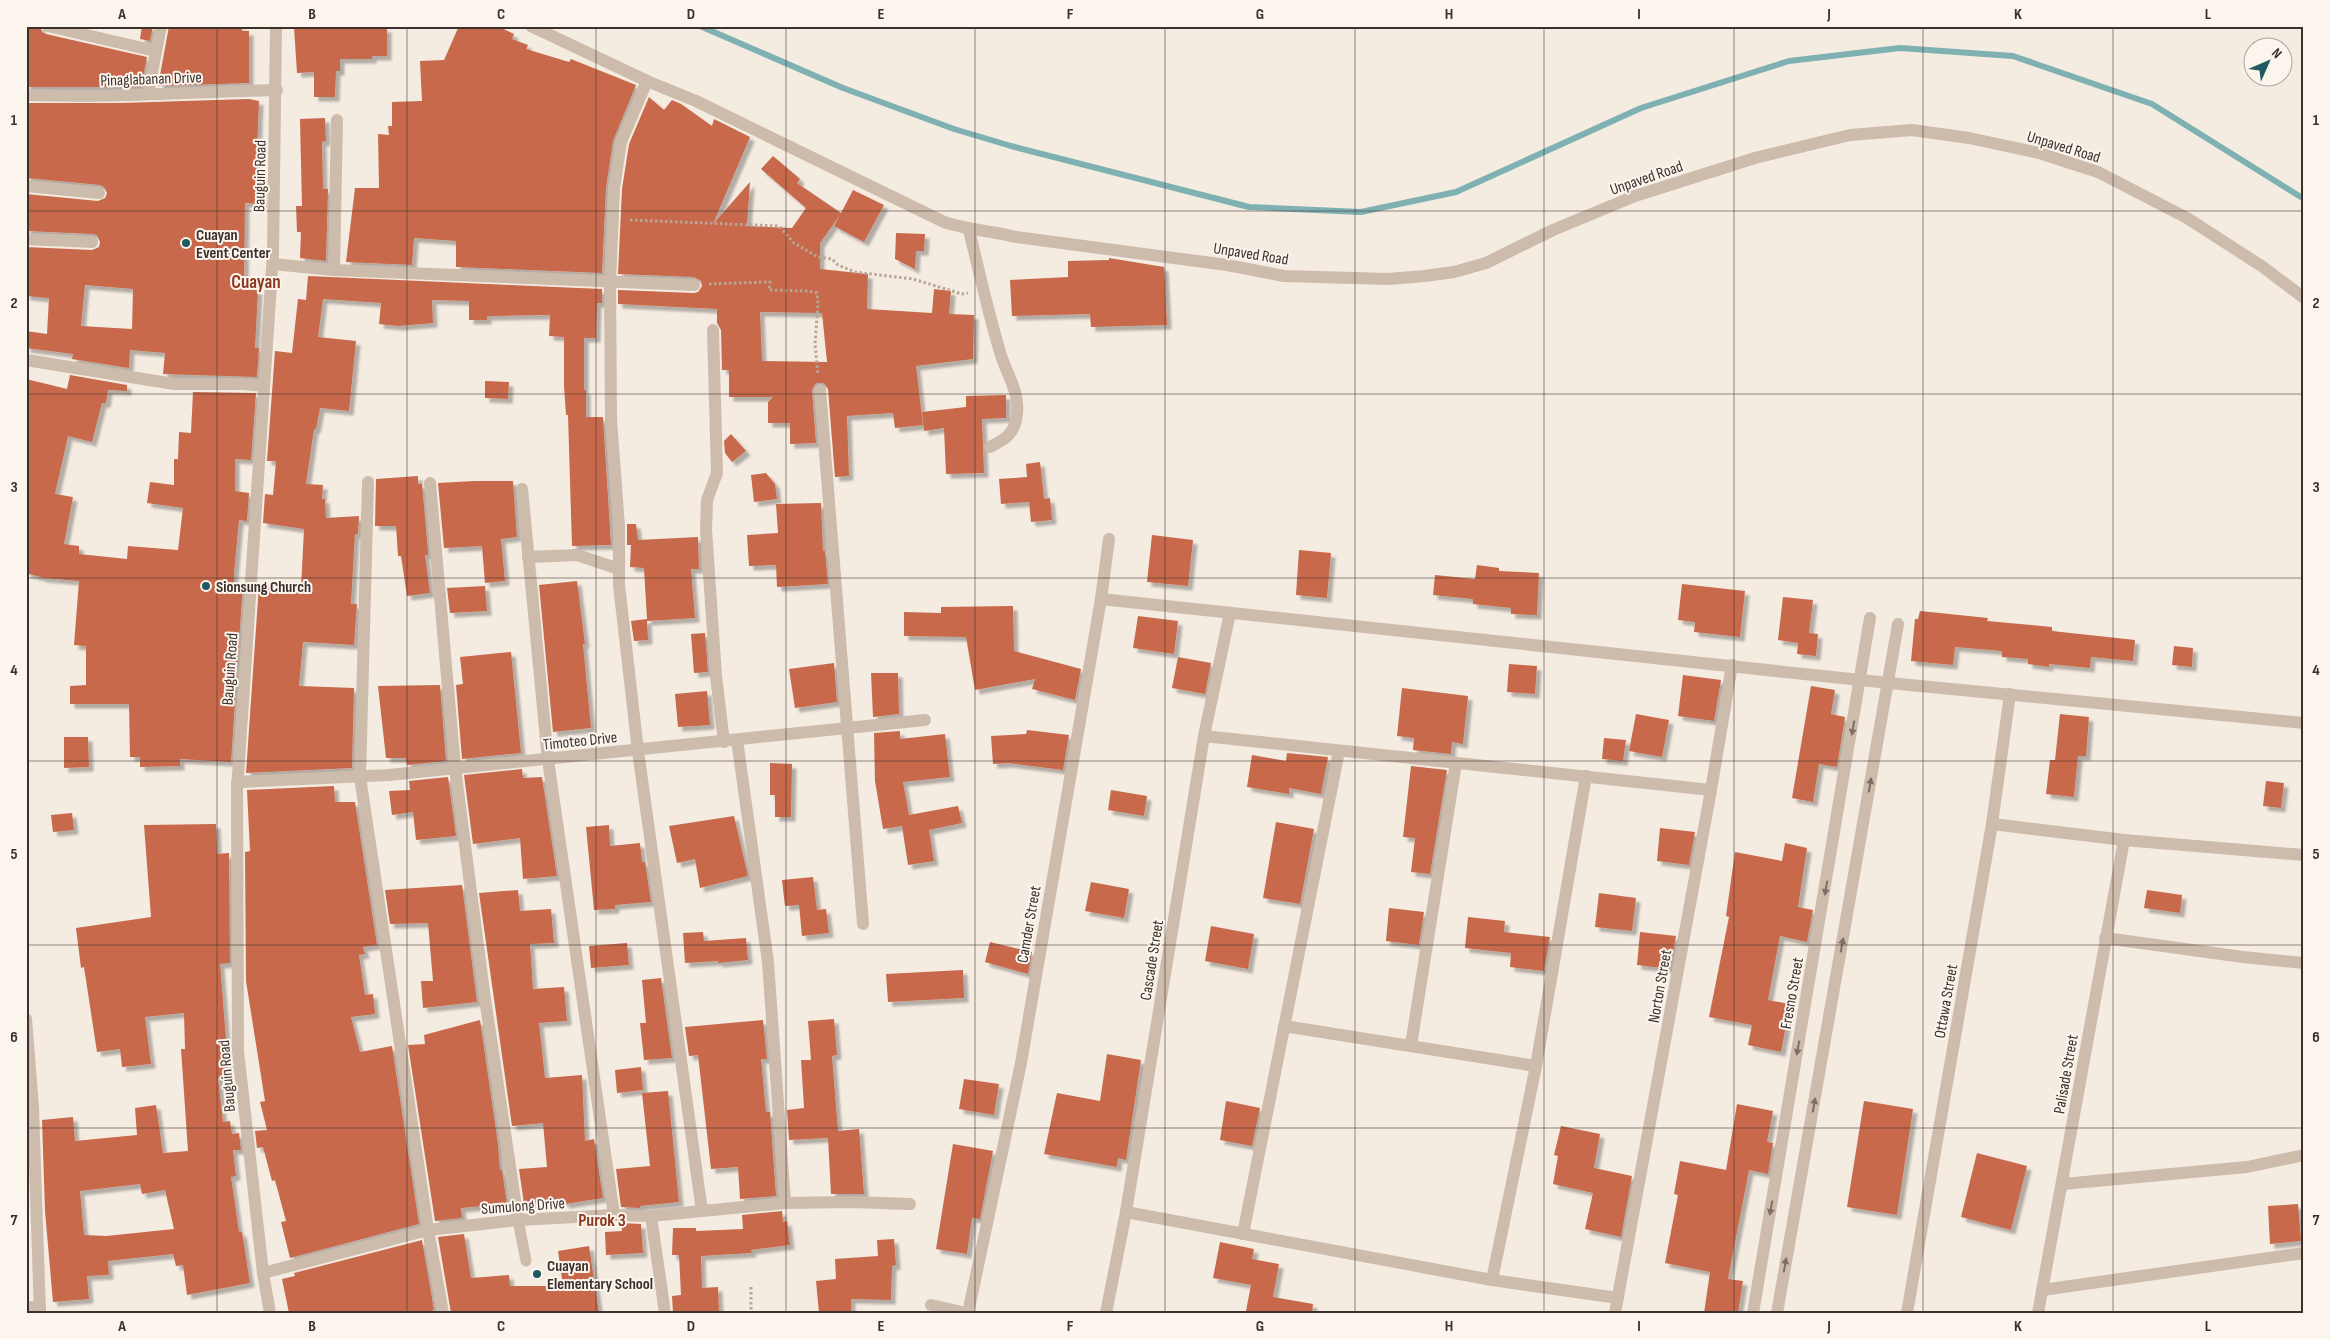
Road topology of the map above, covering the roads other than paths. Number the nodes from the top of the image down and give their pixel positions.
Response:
1 (48, 26) edge
2 (160, 26) edge
3 (276, 26) edge
4 (531, 26) edge
5 (155, 51) junction
6 (647, 81) junction
7 (277, 90) junction
8 (148, 93) junction
9 (26, 94) edge
10 (338, 120) dead end
11 (26, 186) edge
12 (99, 192) dead end
13 (969, 230) junction
14 (26, 239) edge
15 (92, 242) dead end
16 (273, 264) junction
17 (334, 270) junction
18 (610, 282) junction
19 (694, 285) road end
20 (2304, 298) edge
21 (713, 330) dead end
22 (26, 360) edge
23 (264, 386) junction
24 (820, 390) road end
25 (990, 447) dead end
26 (368, 482) dead end
27 (430, 483) dead end
28 (522, 489) dead end
29 (1108, 539) dead end
30 (528, 557) junction
31 (619, 568) junction
32 (1101, 599) junction
33 (1230, 613) junction
34 (1870, 618) dead end
35 (1898, 624) dead end
36 (1732, 665) junction
37 (1861, 680) junction
38 (1889, 683) junction
39 (2010, 694) junction
40 (924, 720) dead end
41 (2304, 723) edge
42 (849, 729) junction
43 (1204, 736) junction
44 (737, 740) junction
45 (724, 742) junction
46 (638, 751) junction
47 (1338, 751) junction
48 (548, 760) junction
49 (1456, 763) junction
50 (455, 768) junction
51 (1586, 776) junction
52 (360, 777) junction
53 (237, 782) junction
54 (1711, 790) junction
55 (1992, 824) junction
56 (2124, 840) junction
57 (2304, 855) edge
58 (864, 924) dead end
59 (2105, 938) junction
60 (2304, 963) edge
61 (26, 1019) edge
62 (1284, 1026) junction
63 (1411, 1046) junction
64 (1536, 1066) junction
65 (30, 1107) edge
66 (2304, 1155) edge
67 (2063, 1184) junction
68 (785, 1203) junction
69 (910, 1204) dead end
70 (702, 1211) junction
71 (1126, 1212) junction
72 (32, 1213) edge
73 (614, 1215) junction
74 (651, 1216) junction
75 (518, 1220) junction
76 (428, 1230) junction
77 (1243, 1234) junction
78 (2304, 1253) edge
79 (526, 1261) dead end
80 (263, 1273) junction
81 (1492, 1280) junction
82 (2042, 1290) junction
83 (1618, 1298) junction
84 (931, 1305) dead end
85 (26, 1307) edge
86 (40, 1310) edge
87 (270, 1313) edge
88 (444, 1313) edge
89 (665, 1313) edge
90 (967, 1313) edge
91 (1106, 1313) edge
92 (1615, 1313) edge
93 (1753, 1313) edge
94 (1776, 1313) edge
95 (1907, 1313) edge
96 (2038, 1313) edge

1 - 5 street
2 - 5 street
3 - 7 street, Bauguin Road
4 - 6 street, Unpaved Road
5 - 8 street
6 - 13 street, Unpaved Road
6 - 18 street
7 - 8 street, Pinaglabanan Drive
7 - 16 street, Bauguin Road
8 - 9 street, Pinaglabanan Drive
10 - 17 street
11 - 12 street
13 - 20 street, Unpaved Road
13 - 25 street
14 - 15 street
16 - 17 street
16 - 23 street, Bauguin Road
17 - 18 street
18 - 19 street
18 - 31 street
21 - 45 street
22 - 23 street
23 - 53 street, Bauguin Road
24 - 42 street
26 - 52 street
27 - 50 street
28 - 30 street
29 - 32 street, Camder Street
30 - 31 street
30 - 48 street
31 - 46 street
32 - 33 street
32 - 90 street, Camder Street
33 - 36 street
33 - 43 street, Cascade Street
34 - 37 street, Fresno Street
35 - 38 street
36 - 37 street
36 - 54 street, Norton Street
37 - 38 street
37 -> 93 street, Fresno Street
38 - 39 street
94 -> 38 street
39 - 41 street
39 - 55 street, Ottawa Street
40 - 42 street, Timoteo Drive
42 - 44 street, Timoteo Drive
42 - 58 street
43 - 47 street
43 - 71 street, Cascade Street
44 - 45 street, Timoteo Drive
44 - 68 street
45 - 46 street, Timoteo Drive
46 - 48 street, Timoteo Drive
46 - 70 street
47 - 49 street
47 - 62 street
48 - 50 street, Timoteo Drive
48 - 73 street
49 - 51 street
49 - 63 street
50 - 52 street, Timoteo Drive
50 - 75 street
51 - 54 street
51 - 64 street
52 - 53 street, Timoteo Drive
52 - 76 street
53 - 80 street, Bauguin Road
54 - 83 street, Norton Street
55 - 56 street
55 - 95 street, Ottawa Street
56 - 57 street
56 - 59 street, Palisade Street
59 - 60 street
59 - 67 street, Palisade Street
61 - 65 street
62 - 63 street
62 - 77 street
63 - 64 street
64 - 81 street
65 - 72 street
66 - 67 street
67 - 82 street, Palisade Street
68 - 69 street, Sumulong Drive
68 - 70 street, Sumulong Drive
70 - 74 street, Sumulong Drive
71 - 77 street
71 - 91 street, Cascade Street
72 - 86 street
73 - 74 street, Sumulong Drive
73 - 75 street, Sumulong Drive
74 - 89 street
75 - 76 street, Sumulong Drive
75 - 79 lane
76 - 80 street, Sumulong Drive
76 - 88 street
77 - 81 street
78 - 82 street
80 - 87 street, Bauguin Road
81 - 83 street
82 - 96 street, Palisade Street
83 - 92 street, Norton Street
84 - 90 street
85 - 86 street

